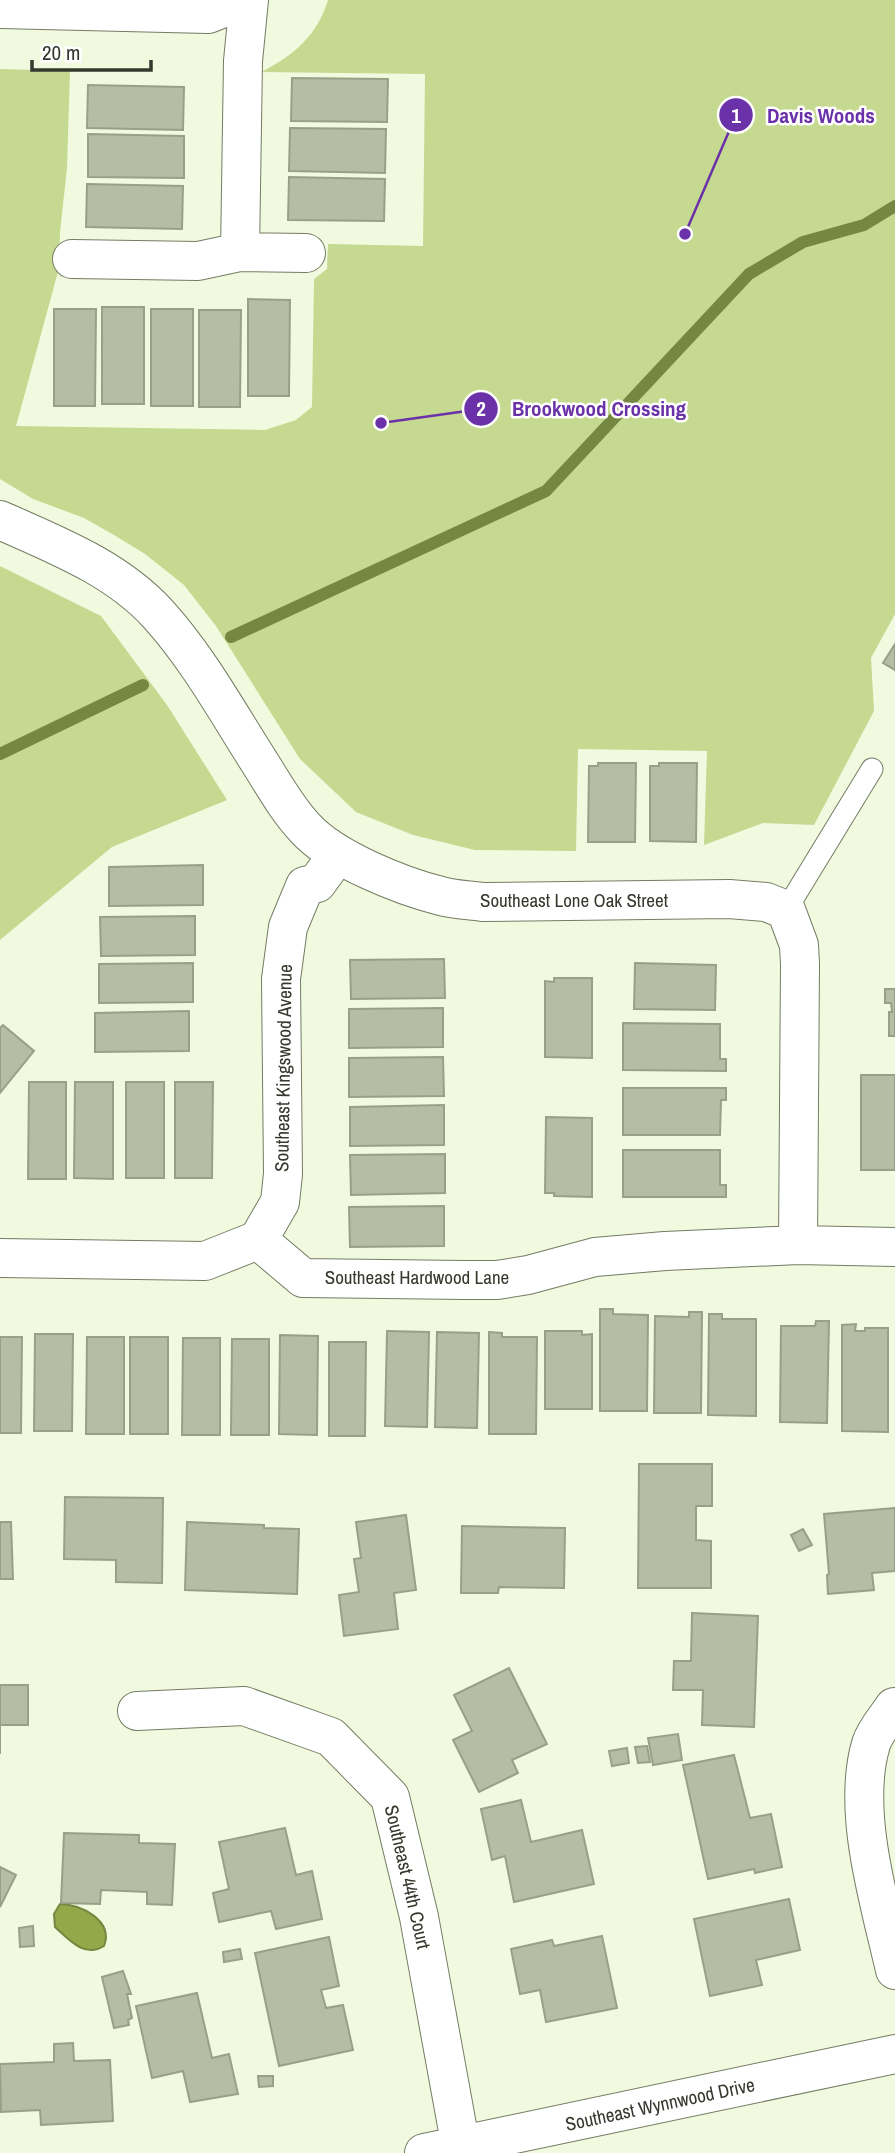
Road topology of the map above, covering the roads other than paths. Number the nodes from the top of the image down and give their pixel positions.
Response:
1 (247, 0) edge
2 (0, 9) edge
3 (240, 252) junction
4 (306, 253) dead end
5 (72, 259) dead end
6 (0, 520) edge
7 (872, 769) dead end
8 (338, 854) junction
9 (786, 910) junction
10 (257, 1240) junction
11 (798, 1245) junction
12 (895, 1247) edge
13 (0, 1258) edge
14 (894, 1707) edge
15 (137, 1711) dead end
16 (895, 1970) edge
17 (895, 2054) edge
18 (463, 2149) edge
19 (424, 2153) edge

1 - 2 street
1 - 3 street
3 - 4 street
3 - 5 street
6 - 8 street, Southeast Lone Oak Street
7 - 9 lane
8 - 9 street, Southeast Lone Oak Street
8 - 10 street, Southeast Kingswood Avenue
9 - 11 street
10 - 11 street, Southeast Hardwood Lane
10 - 13 street
11 - 12 street
14 - 16 street
15 - 18 street, Southeast 44th Court
17 - 18 street, Southeast Wynnwood Drive
18 - 19 street, Southeast Wynnwood Drive

